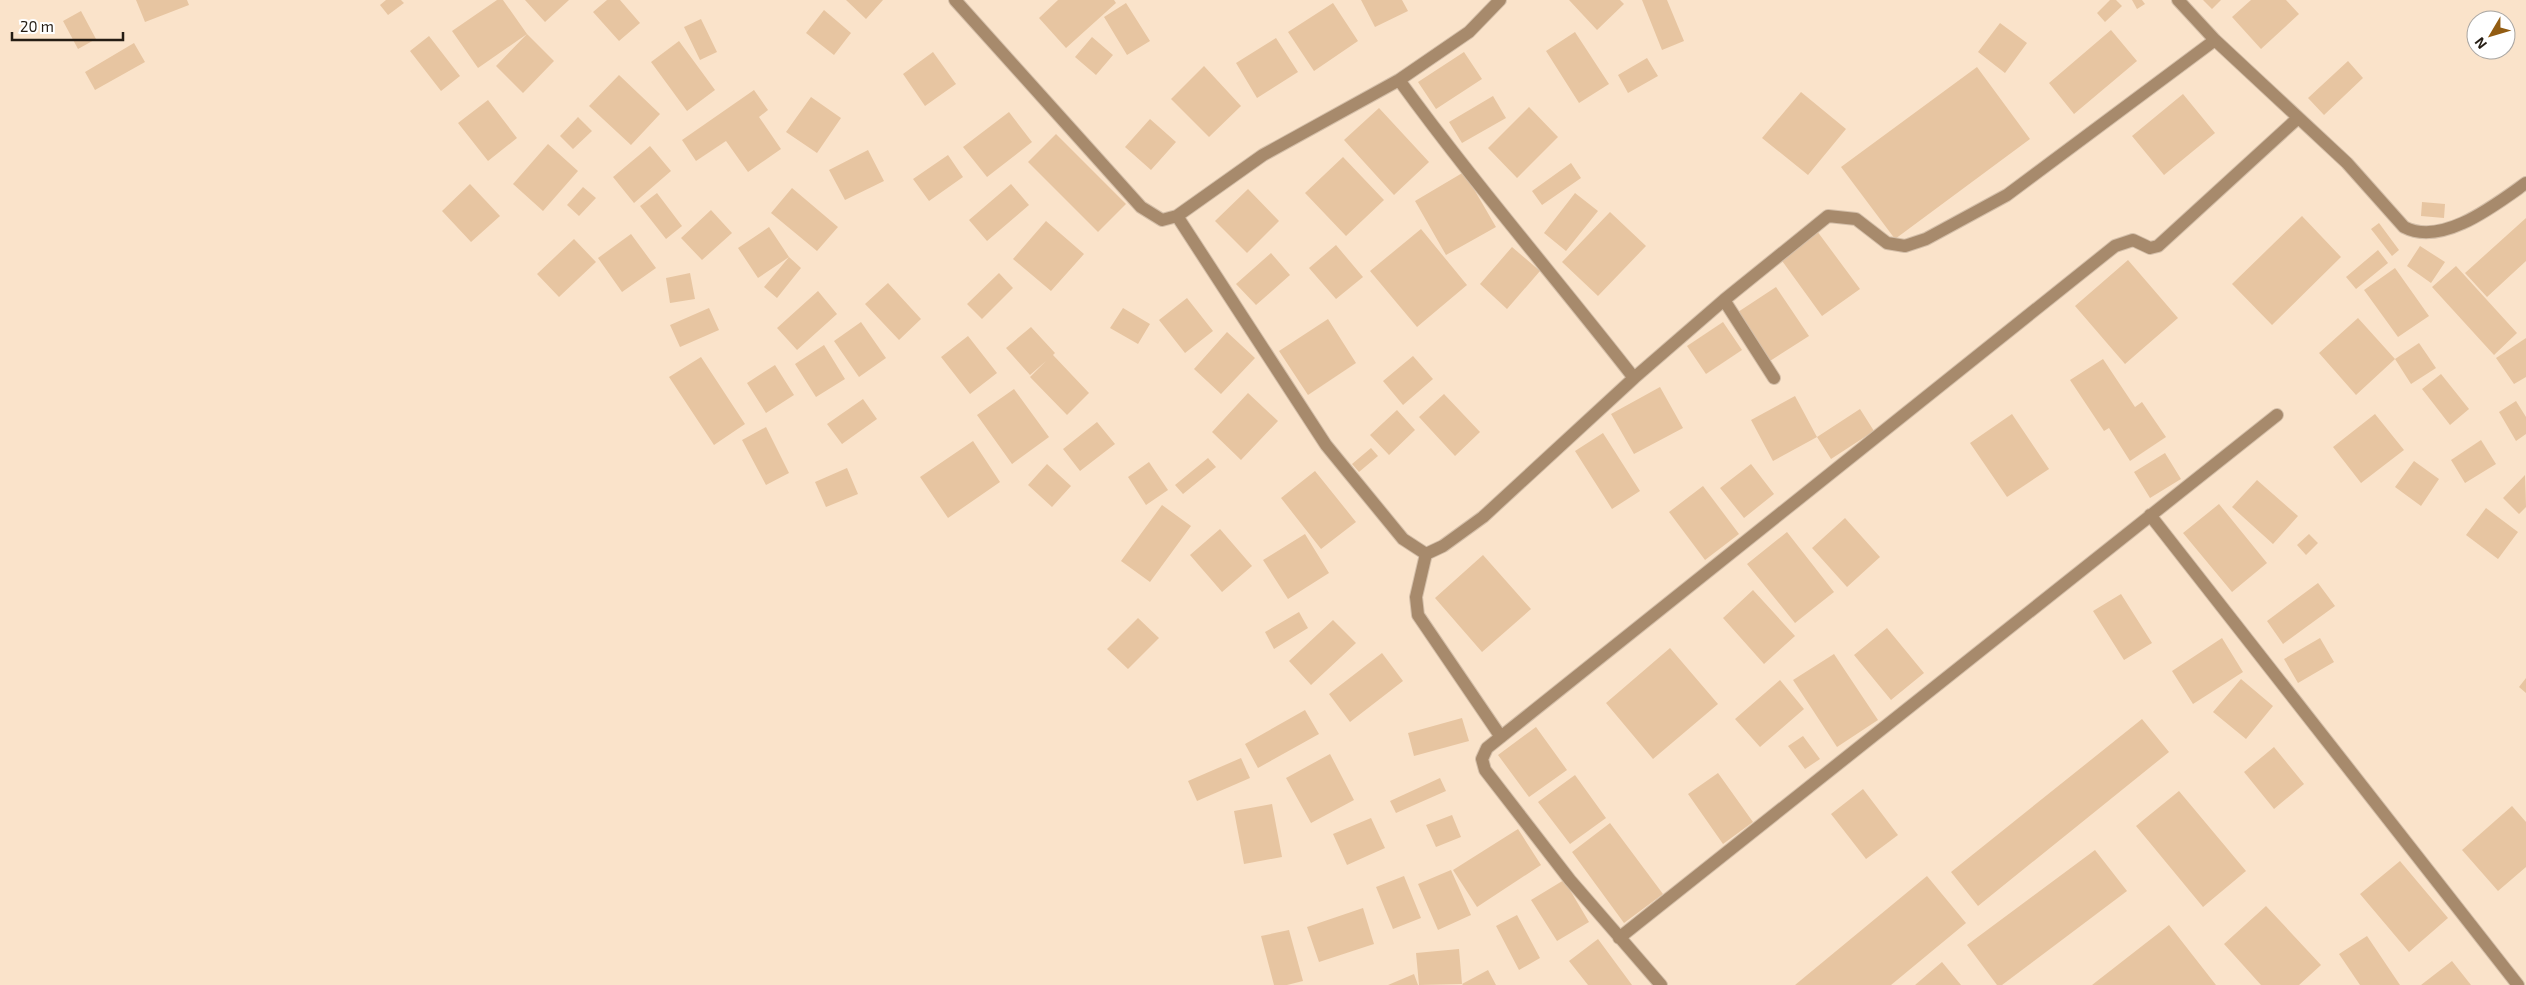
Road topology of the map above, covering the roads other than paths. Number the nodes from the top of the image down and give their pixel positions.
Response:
1 (955, 0) edge
2 (1500, 0) edge
3 (2178, 0) edge
4 (2215, 40) junction
5 (1399, 80) junction
6 (2298, 118) junction
7 (2526, 183) edge
8 (1177, 216) junction
9 (1724, 300) junction
10 (1634, 378) junction
11 (1774, 378) dead end
12 (2277, 415) dead end
13 (2150, 515) junction
14 (1426, 554) junction
15 (1501, 737) junction
16 (1619, 938) junction
17 (1661, 985) edge
18 (2518, 985) edge

1 - 8 street
2 - 5 street
3 - 4 street
4 - 6 street
4 - 9 street
5 - 8 street
5 - 10 street
6 - 7 street
6 - 15 street
8 - 14 street
9 - 10 street
9 - 11 street
10 - 14 street
12 - 13 street
13 - 16 street
13 - 18 street
14 - 15 street
15 - 16 street
16 - 17 street

